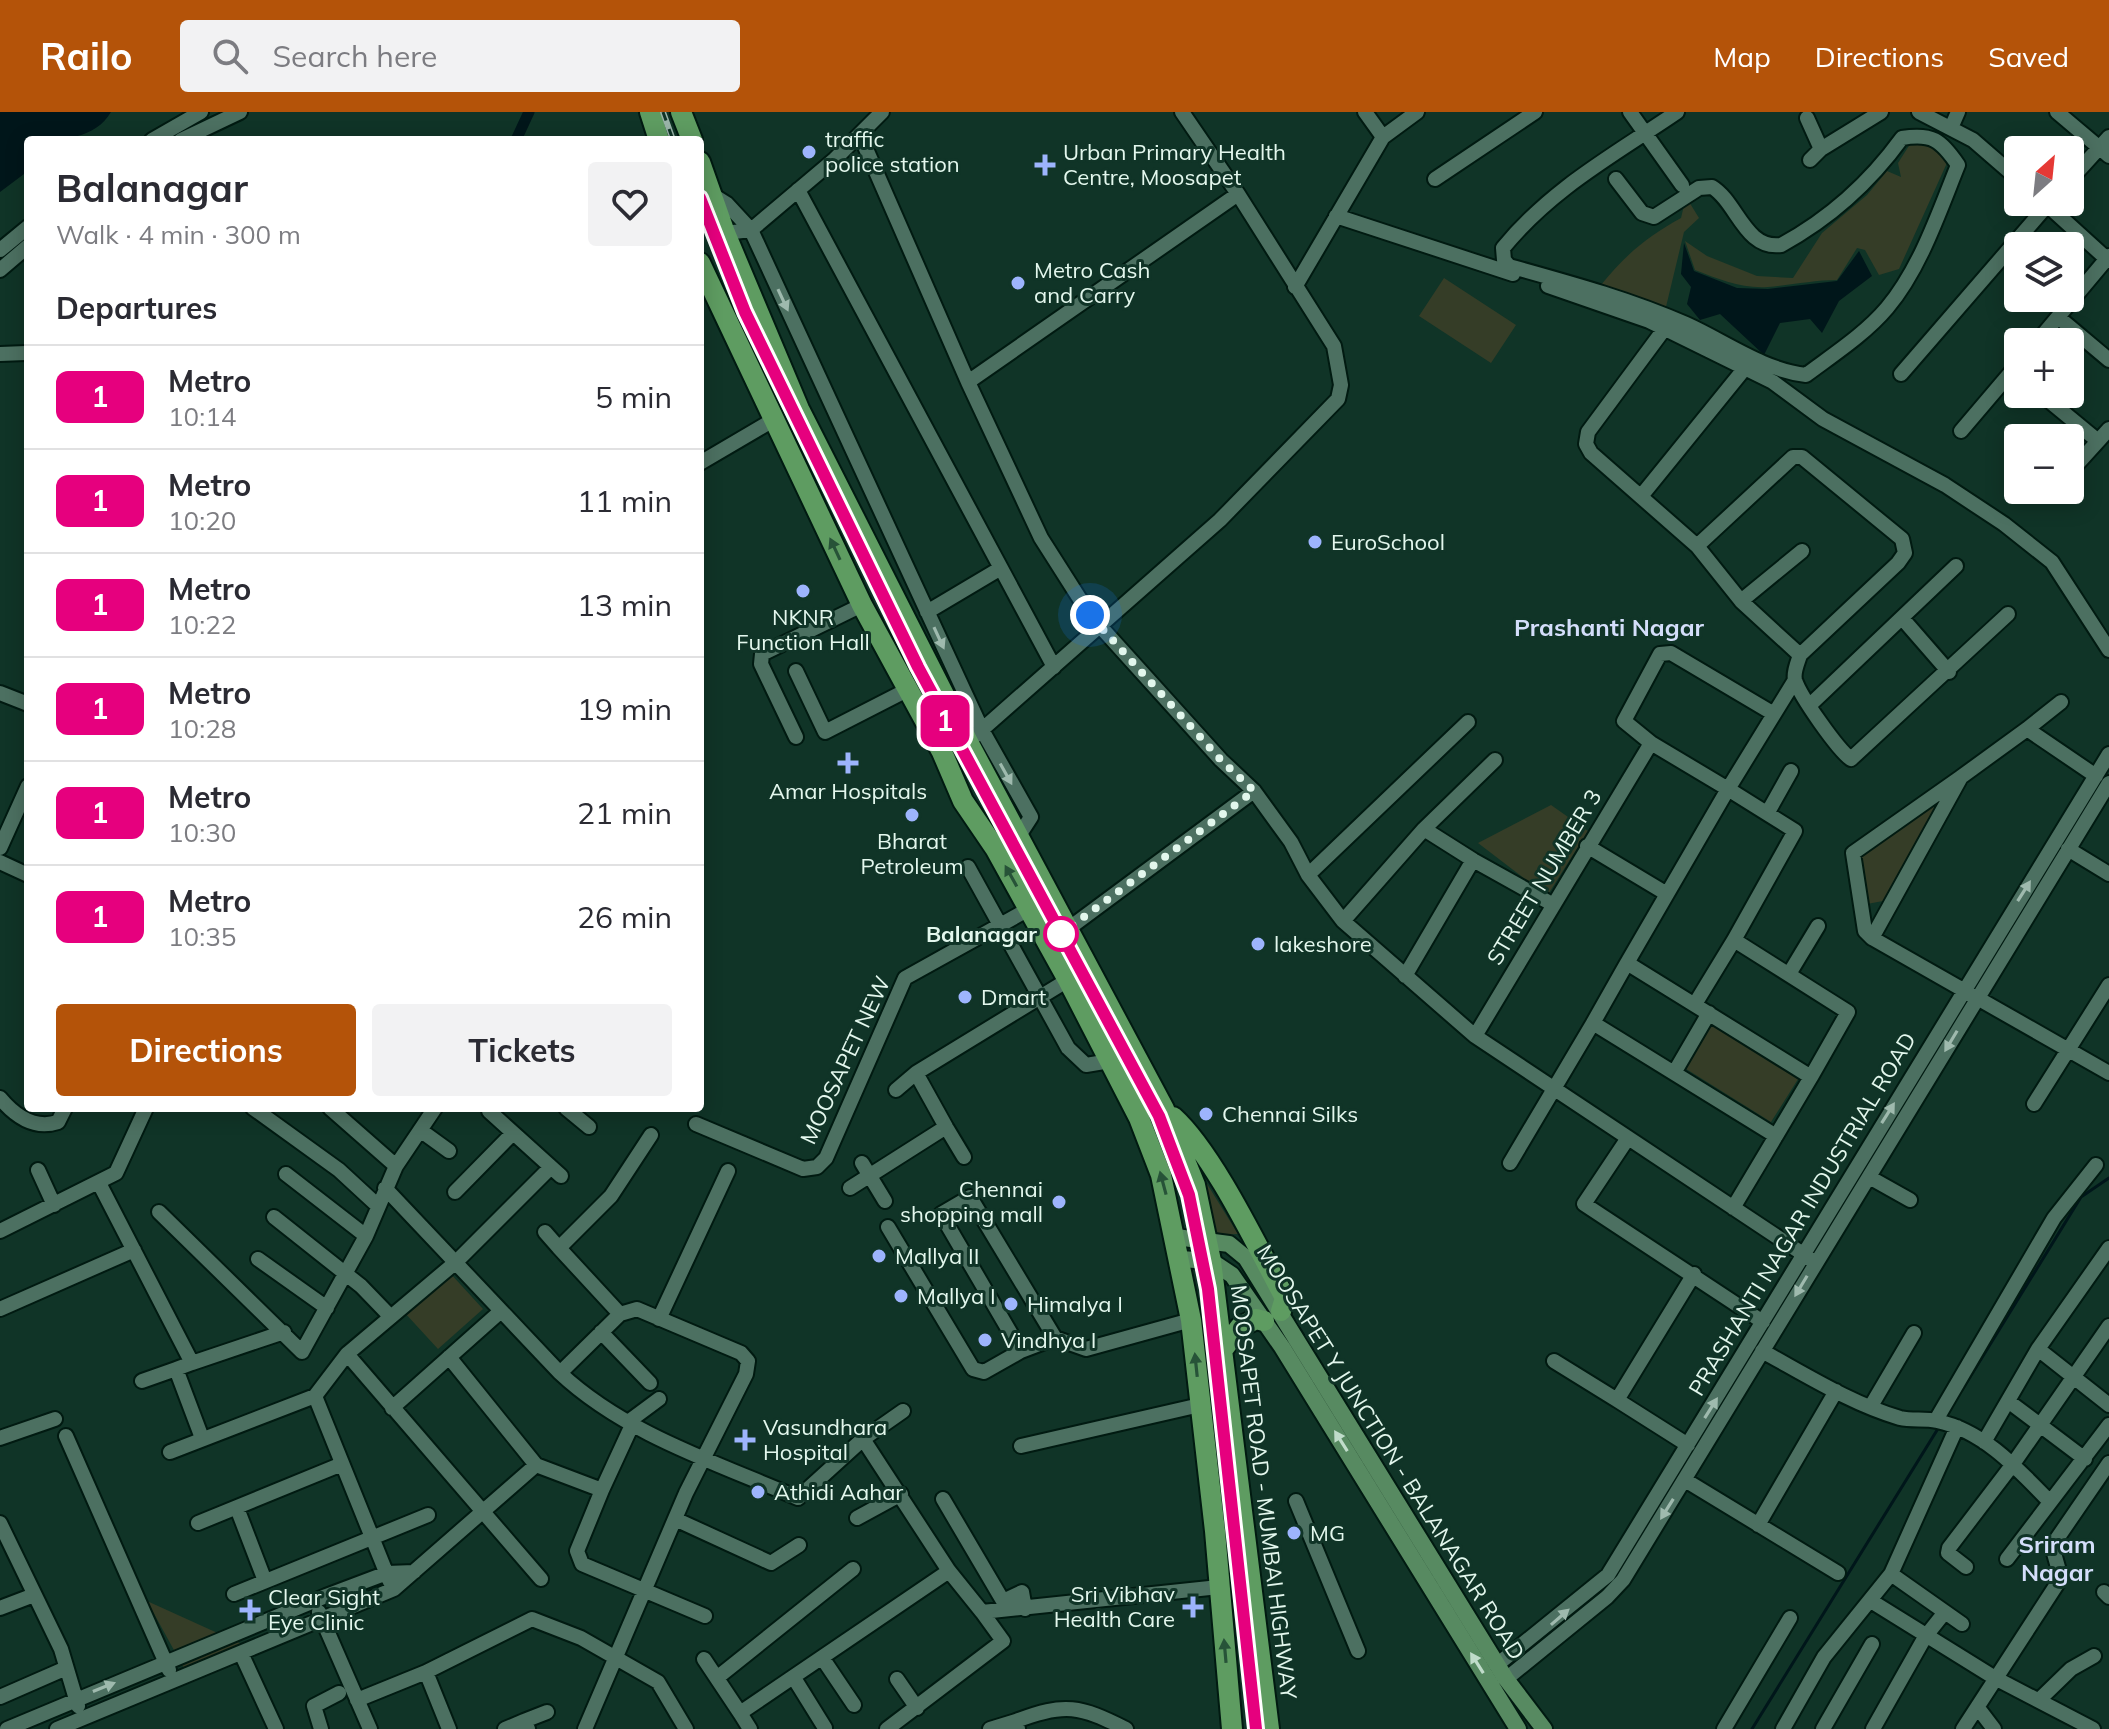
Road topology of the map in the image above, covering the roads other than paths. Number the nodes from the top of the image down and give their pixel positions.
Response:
1 (201, 112) edge
2 (240, 112) edge
3 (650, 112) edge
4 (681, 112) edge
5 (882, 112) edge
6 (1182, 112) edge
7 (1365, 112) edge
8 (1417, 112) edge
9 (1535, 112) edge
10 (1630, 112) edge
11 (1677, 112) edge
12 (1881, 112) edge
13 (1919, 112) edge
14 (1958, 112) edge
15 (2057, 112) edge
16 (1807, 118) dead end
17 (1951, 128) junction
18 (1645, 134) junction
19 (860, 135) junction
20 (159, 136) edge
21 (189, 136) edge
22 (658, 136) edge
23 (690, 136) edge
24 (1383, 137) junction
25 (2106, 147) edge
26 (1821, 149) junction
27 (1810, 160) dead end
28 (2004, 167) edge
29 (2084, 167) edge
30 (704, 174) edge
31 (1435, 179) dead end
32 (1616, 179) dead end
33 (1682, 185) dead end
34 (798, 190) junction
35 (711, 194) junction
36 (1238, 194) junction
37 (1336, 216) junction
38 (2036, 216) edge
39 (2061, 216) edge
40 (24, 230) edge
41 (751, 230) junction
42 (725, 233) junction
43 (24, 249) edge
44 (0, 250) edge
45 (2108, 258) edge
46 (0, 270) edge
47 (704, 271) edge
48 (1295, 287) junction
49 (2058, 317) junction
50 (1665, 328) junction
51 (2049, 328) edge
52 (24, 353) edge
53 (0, 354) edge
54 (2109, 360) edge
55 (1745, 368) junction
56 (1901, 374) dead end
57 (968, 382) junction
58 (2004, 383) edge
59 (2058, 408) edge
60 (775, 419) junction
61 (2109, 429) edge
62 (1961, 431) dead end
63 (2098, 441) junction
64 (2084, 456) edge
65 (704, 461) edge
66 (1642, 495) junction
67 (1697, 546) junction
68 (1802, 551) dead end
69 (1956, 566) dead end
70 (1001, 568) junction
71 (884, 573) junction
72 (858, 597) junction
73 (1741, 601) junction
74 (927, 612) junction
75 (2008, 614) dead end
76 (1902, 618) junction
77 (1099, 627) junction
78 (2109, 650) edge
79 (1800, 655) junction
80 (1054, 667) junction
81 (796, 671) dead end
82 (1949, 672) junction
83 (1795, 680) junction
84 (907, 690) junction
85 (0, 693) edge
86 (24, 702) edge
87 (2061, 702) dead end
88 (1811, 704) junction
89 (1774, 714) junction
90 (1468, 722) dead end
91 (2027, 729) junction
92 (975, 736) junction
93 (796, 737) dead end
94 (1651, 743) junction
95 (2109, 754) edge
96 (1495, 760) dead end
97 (1791, 771) dead end
98 (1961, 777) junction
99 (2105, 783) edge
100 (1728, 789) junction
101 (1254, 791) junction
102 (24, 795) edge
103 (1768, 812) junction
104 (1424, 829) junction
105 (1587, 846) junction
106 (0, 848) edge
107 (2068, 849) junction
108 (1473, 860) junction
109 (0, 862) edge
110 (968, 867) dead end
111 (24, 873) edge
112 (2109, 874) edge
113 (1308, 875) junction
114 (1667, 894) junction
115 (1552, 904) junction
116 (1029, 909) junction
117 (1343, 921) junction
118 (1001, 924) junction
119 (1818, 926) dead end
120 (1068, 929) junction
121 (1872, 938) junction
122 (1734, 940) junction
123 (1627, 963) junction
124 (1789, 974) junction
125 (1405, 976) junction
126 (1068, 980) junction
127 (2109, 985) edge
128 (1963, 990) junction
129 (1041, 997) junction
130 (1977, 998) junction
131 (1695, 1004) junction
132 (1709, 1013) junction
133 (1593, 1023) junction
134 (1475, 1036) junction
135 (2067, 1051) junction
136 (1110, 1061) junction
137 (916, 1073) junction
138 (1674, 1073) junction
139 (2109, 1073) edge
140 (1811, 1077) junction
141 (896, 1090) dead end
142 (1553, 1090) junction
143 (0, 1098) edge
144 (2034, 1104) dead end
145 (1164, 1109) junction
146 (63, 1112) edge
147 (144, 1112) edge
148 (259, 1112) edge
149 (335, 1112) edge
150 (432, 1112) edge
151 (492, 1112) edge
152 (571, 1112) edge
153 (696, 1124) dead end
154 (589, 1127) dead end
155 (946, 1127) junction
156 (420, 1130) junction
157 (512, 1134) junction
158 (651, 1135) dead end
159 (1776, 1136) junction
160 (1628, 1138) junction
161 (449, 1151) dead end
162 (964, 1157) dead end
163 (1510, 1163) dead end
164 (2096, 1165) dead end
165 (396, 1166) junction
166 (38, 1170) dead end
167 (865, 1170) junction
168 (728, 1171) dead end
169 (286, 1174) dead end
170 (1869, 1177) junction
171 (99, 1183) junction
172 (385, 1188) junction
173 (850, 1188) dead end
174 (455, 1192) dead end
175 (1910, 1200) dead end
176 (885, 1201) dead end
177 (54, 1205) junction
178 (378, 1206) junction
179 (1733, 1208) junction
180 (159, 1212) dead end
181 (274, 1217) dead end
182 (888, 1227) dead end
183 (0, 1231) edge
184 (545, 1232) dead end
185 (366, 1236) junction
186 (1176, 1237) junction
187 (1206, 1239) junction
188 (559, 1248) junction
189 (134, 1250) junction
190 (1802, 1254) junction
191 (258, 1259) dead end
192 (1180, 1259) junction
193 (2106, 1259) edge
194 (1211, 1261) junction
195 (456, 1262) junction
196 (1815, 1262) junction
197 (345, 1272) junction
198 (1694, 1274) junction
199 (0, 1307) edge
200 (327, 1308) junction
201 (501, 1311) junction
202 (620, 1314) junction
203 (389, 1315) junction
204 (1273, 1316) junction
205 (659, 1319) junction
206 (1191, 1320) junction
207 (1763, 1322) junction
208 (2109, 1326) edge
209 (284, 1332) junction
210 (601, 1332) junction
211 (1914, 1333) dead end
212 (1055, 1338) junction
213 (2038, 1349) junction
214 (1021, 1351) junction
215 (1762, 1351) junction
216 (1221, 1352) junction
217 (347, 1354) junction
218 (449, 1357) junction
219 (1554, 1361) dead end
220 (192, 1363) junction
221 (176, 1369) junction
222 (560, 1373) junction
223 (2073, 1377) junction
224 (142, 1381) dead end
225 (650, 1383) dead end
226 (1836, 1391) junction
227 (315, 1396) junction
228 (659, 1399) dead end
229 (1617, 1400) junction
230 (2008, 1401) junction
231 (1200, 1405) junction
232 (2109, 1405) edge
233 (1871, 1406) junction
234 (392, 1408) junction
235 (903, 1411) dead end
236 (55, 1419) dead end
237 (1937, 1421) junction
238 (630, 1423) junction
239 (2039, 1424) junction
240 (2109, 1425) edge
241 (1957, 1427) junction
242 (66, 1436) dead end
243 (0, 1438) edge
244 (202, 1438) junction
245 (863, 1439) junction
246 (1984, 1442) junction
247 (1688, 1445) junction
248 (1021, 1446) dead end
249 (170, 1452) dead end
250 (704, 1457) junction
251 (2085, 1459) junction
252 (2109, 1463) edge
253 (342, 1464) junction
254 (2013, 1464) junction
255 (536, 1465) junction
256 (1685, 1480) junction
257 (602, 1490) junction
258 (901, 1494) junction
259 (943, 1499) dead end
260 (1296, 1501) dead end
261 (2050, 1502) junction
262 (237, 1508) junction
263 (484, 1512) junction
264 (428, 1515) dead end
265 (857, 1518) dead end
266 (675, 1519) junction
267 (0, 1523) edge
268 (198, 1523) dead end
269 (1758, 1525) junction
270 (372, 1538) junction
271 (799, 1545) dead end
272 (2007, 1559) dead end
273 (1251, 1566) junction
274 (1966, 1567) dead end
275 (853, 1569) dead end
276 (949, 1571) junction
277 (414, 1572) junction
278 (387, 1573) junction
279 (1838, 1573) dead end
280 (1891, 1574) junction
281 (1219, 1577) junction
282 (541, 1579) dead end
283 (265, 1581) junction
284 (394, 1589) junction
285 (643, 1590) junction
286 (234, 1594) dead end
287 (34, 1595) junction
288 (314, 1601) junction
289 (1871, 1601) junction
290 (0, 1608) edge
291 (1025, 1609) junction
292 (982, 1612) junction
293 (1945, 1612) junction
294 (705, 1616) dead end
295 (1790, 1618) dead end
296 (323, 1620) junction
297 (1962, 1624) dead end
298 (1925, 1637) junction
299 (1872, 1644) dead end
300 (1358, 1651) dead end
301 (241, 1653) junction
302 (2094, 1656) dead end
303 (614, 1659) junction
304 (704, 1659) dead end
305 (823, 1659) junction
306 (166, 1663) junction
307 (64, 1669) junction
308 (426, 1672) junction
309 (1502, 1672) junction
310 (718, 1677) junction
311 (794, 1678) junction
312 (1995, 1678) junction
313 (897, 1679) dead end
314 (174, 1681) junction
315 (339, 1693) dead end
316 (0, 1697) edge
317 (75, 1699) junction
318 (357, 1700) junction
319 (2039, 1700) junction
320 (854, 1705) dead end
321 (917, 1708) junction
322 (1978, 1708) junction
323 (547, 1712) dead end
324 (740, 1713) junction
325 (83, 1717) junction
326 (526, 1725) edge
327 (1017, 1725) edge
328 (65, 1727) edge
329 (365, 1728) edge
330 (825, 1728) edge
331 (7, 1729) edge
332 (276, 1729) edge
333 (321, 1729) edge
334 (449, 1729) edge
335 (505, 1729) edge
336 (585, 1729) edge
337 (686, 1729) edge
338 (750, 1729) edge
339 (887, 1729) edge
340 (990, 1729) edge
341 (1126, 1729) edge
342 (1232, 1729) edge
343 (1269, 1729) edge
344 (1518, 1729) edge
345 (1544, 1729) edge
346 (1724, 1729) edge
347 (1783, 1729) edge
348 (1823, 1729) edge
349 (1873, 1729) edge
350 (1963, 1729) edge
351 (1994, 1729) edge
352 (2093, 1729) edge

1 - 20 street
2 - 21 street
3 - 22 highway
4 - 23 highway
5 - 19 street
6 - 36 street
7 - 24 street
8 - 24 street
9 - 31 street
10 - 18 street
11 - 18 street
12 - 26 street
13 - 17 street
14 - 17 street
15 - 25 street
16 - 26 street
17 - 28 street
18 - 32 street
18 - 33 street
19 - 34 street
19 - 57 street
24 - 37 street
25 - 29 street
26 - 27 street
30 - 35 highway
34 - 41 street
34 - 70 street
35 - 41 street
35 - 42 highway
36 - 48 street
36 - 57 street
37 - 48 street
37 - 50 street
38 - 56 street
39 - 45 street
40 - 44 street
41 - 42 street
41 -> 74 street
42 - 71 highway
43 - 46 street
45 - 49 street
47 - 60 highway
48 - 77 street
49 - 51 street
49 - 54 street
50 - 55 street
50 - 66 street
52 - 53 street
55 - 66 street
55 - 78 street
57 - 77 street
58 - 62 street
59 - 63 street
60 - 65 street
72 -> 60 highway
61 - 63 street
63 - 64 street
66 - 67 street
67 - 73 street
67 - 79 street
68 - 73 street
69 - 76 street
70 - 74 street
70 - 80 street
71 - 72 highway
71 - 92 highway
72 - 84 highway
72 - 93 street
73 - 79 street
74 -> 92 street
75 - 82 street
76 - 82 street
76 - 88 street
77 - 80 street
77 - 101 street
79 - 83 street
80 - 92 street
81 - 84 street
82 - 88 street
83 - 88 street
83 - 89 street
116 -> 84 highway
85 - 86 street
87 - 91 street
89 - 94 street
89 - 100 street
90 - 113 street
91 - 98 street
91 - 99 street
92 -> 120 highway
94 - 100 street
94 - 105 street, STREET NUMBER 3
95 - 99 street, PRASHANTI NAGAR INDUSTRIAL ROAD
96 - 104 street
97 - 103 street
98 - 121 street
98 - 121 street
99 - 107 street, PRASHANTI NAGAR INDUSTRIAL ROAD
128 -> 99 street, PRASHANTI NAGAR INDUSTRIAL ROAD
100 - 103 street
100 - 114 street
101 - 113 street
101 - 120 street
102 - 106 street
103 - 122 street
104 - 108 street
104 - 117 street
105 - 114 street
105 - 115 street, STREET NUMBER 3
107 - 112 street
107 - 130 street, PRASHANTI NAGAR INDUSTRIAL ROAD
108 - 115 street
108 - 125 street
109 - 111 street
110 - 118 street
113 - 117 street
114 - 123 street
115 - 134 street, STREET NUMBER 3
116 - 118 street, MOOSAPET NEW
116 - 126 highway
117 - 125 street
118 - 129 street
118 - 153 street, MOOSAPET NEW
119 - 124 street
120 - 145 highway
121 - 128 street
122 - 124 street
122 - 131 street
123 - 131 street
123 - 133 street
124 - 140 street
125 - 134 street
126 - 129 street
126 - 136 highway
127 - 135 street
128 - 130 street
190 -> 128 street, PRASHANTI NAGAR INDUSTRIAL ROAD
129 - 136 street
129 - 137 street
130 - 135 street
130 -> 170 street, PRASHANTI NAGAR INDUSTRIAL ROAD
131 - 132 street
132 - 138 street
132 - 140 street
133 - 138 street
133 - 142 street
134 - 142 street
135 - 139 street
135 - 144 street
186 -> 136 highway
137 - 141 street
137 - 155 street
138 - 159 street
140 - 159 street
142 - 160 street
142 - 163 street
143 - 146 street
145 - 187 highway, MOOSAPET ROAD - MUMBAI HIGHWAY
145 - 204 highway
147 - 171 street
148 - 178 street
149 - 165 street
150 - 156 street
151 - 157 street
152 - 154 street
155 - 162 street
155 - 167 street
156 - 161 street
156 - 165 street
157 - 174 street
157 - 195 street
158 - 188 street
159 - 179 street
160 - 179 street
160 - 198 street
164 - 237 street
165 - 172 street
166 - 177 street
167 - 173 street
167 - 176 street
168 - 205 street
169 - 185 street
170 - 175 street
170 - 196 street, PRASHANTI NAGAR INDUSTRIAL ROAD
171 - 177 street
171 - 189 street
172 - 178 street
172 - 195 street
177 - 183 street
178 - 185 street
179 - 190 street
180 - 209 street
181 - 197 street
182 - 214 street
184 - 188 street
185 - 197 street
186 - 187 main road, MOOSAPET Y JUNCTION - BALANAGAR ROAD
186 - 192 highway
187 - 194 highway, MOOSAPET ROAD - MUMBAI HIGHWAY
187 - 204 main road, MOOSAPET Y JUNCTION - BALANAGAR ROAD
188 - 202 street
189 - 199 street
189 - 220 street
190 - 196 street
190 - 207 street, PRASHANTI NAGAR INDUSTRIAL ROAD
191 - 200 street
192 - 194 main road
192 - 206 highway
193 - 213 street
194 - 204 main road
194 - 216 highway, MOOSAPET ROAD - MUMBAI HIGHWAY
195 - 201 street
195 - 203 street
196 -> 215 street, PRASHANTI NAGAR INDUSTRIAL ROAD
197 - 200 street
197 - 203 street
198 - 207 street
198 - 229 street
200 - 209 street
201 - 218 street
201 - 222 street
202 - 205 street
202 - 210 street
203 - 217 street
204 - 216 highway
204 - 309 main road, MOOSAPET Y JUNCTION - BALANAGAR ROAD
344 -> 204 main road
205 - 250 street
206 - 212 street
231 -> 206 highway
247 -> 207 street, PRASHANTI NAGAR INDUSTRIAL ROAD
208 - 223 street
209 - 220 street
210 - 222 street
210 - 225 street
211 - 233 street
212 - 214 street
212 - 214 street
213 - 223 street
213 - 230 street
215 - 226 street
215 - 256 street, PRASHANTI NAGAR INDUSTRIAL ROAD
216 - 273 highway, MOOSAPET ROAD - MUMBAI HIGHWAY
217 - 227 street
217 - 234 street
218 - 234 street
218 - 255 street
219 - 229 street
220 - 221 street
221 - 224 street
221 - 244 street
222 - 238 street
223 - 232 street
223 - 239 street
226 - 233 street
226 - 269 street
227 - 244 street
227 - 253 street
228 - 238 street
229 - 247 street
230 - 239 street
230 - 246 street
231 - 248 street
231 - 281 highway
233 - 237 street
234 - 263 street
235 - 245 street
236 - 243 street
237 - 241 street
238 - 250 street
238 - 257 street
239 - 251 street
239 - 254 street
240 - 251 street
241 - 246 street
241 - 280 street
242 - 306 street
244 - 249 street
245 - 250 street
245 - 258 street
246 - 254 street
309 -> 247 street, PRASHANTI NAGAR INDUSTRIAL ROAD
250 - 266 street
251 - 261 street
252 - 312 street
253 - 262 street
253 - 270 street
254 - 261 street
254 - 274 street
255 - 257 street
255 - 263 street
256 - 269 street
256 -> 309 street, PRASHANTI NAGAR INDUSTRIAL ROAD
257 - 285 street
258 - 265 street
258 - 276 street
259 - 291 street
260 - 300 street
261 - 272 street
262 - 268 street
262 - 283 street
263 - 277 street
263 - 282 street
264 - 270 street
266 - 271 street
266 - 285 street
267 - 287 street
269 - 279 street
270 - 278 street
270 - 283 street
273 - 281 highway
273 - 343 highway, MOOSAPET ROAD - MUMBAI HIGHWAY
275 - 310 street
276 - 292 street
276 - 305 street
277 - 278 street
277 - 284 street
278 - 284 street
278 - 288 street
280 - 289 street
280 - 293 street
281 - 291 street
342 -> 281 highway
283 - 286 street
284 - 296 street
285 - 294 street
285 - 303 street
287 - 290 street
287 - 307 street
288 - 296 street
288 - 306 street
289 - 298 street
289 - 347 street
291 - 292 street
292 - 321 street
293 - 297 street
293 - 298 street
295 - 346 street
296 - 301 street
296 - 318 street
298 - 312 street
298 - 349 street
299 - 348 street
301 - 314 street
301 - 332 street
302 - 319 street
303 - 308 street
303 - 336 street
303 - 337 street
304 - 310 street
305 - 311 street
305 - 320 street
306 - 314 street
317 -> 306 street
307 - 316 street
307 - 317 street
308 - 318 street
308 - 334 street
309 - 345 main road, MOOSAPET Y JUNCTION - BALANAGAR ROAD
310 - 324 street
311 - 324 street
311 - 330 street
312 - 319 street
312 - 322 street
313 - 321 street
314 - 325 street
315 - 333 street
317 - 325 street
317 - 331 street
318 - 329 street
319 - 352 street
321 - 339 street
322 - 350 street
322 - 351 street
323 - 326 street
324 - 338 street
325 - 328 street
326 - 335 street
327 - 340 street
327 - 341 street

